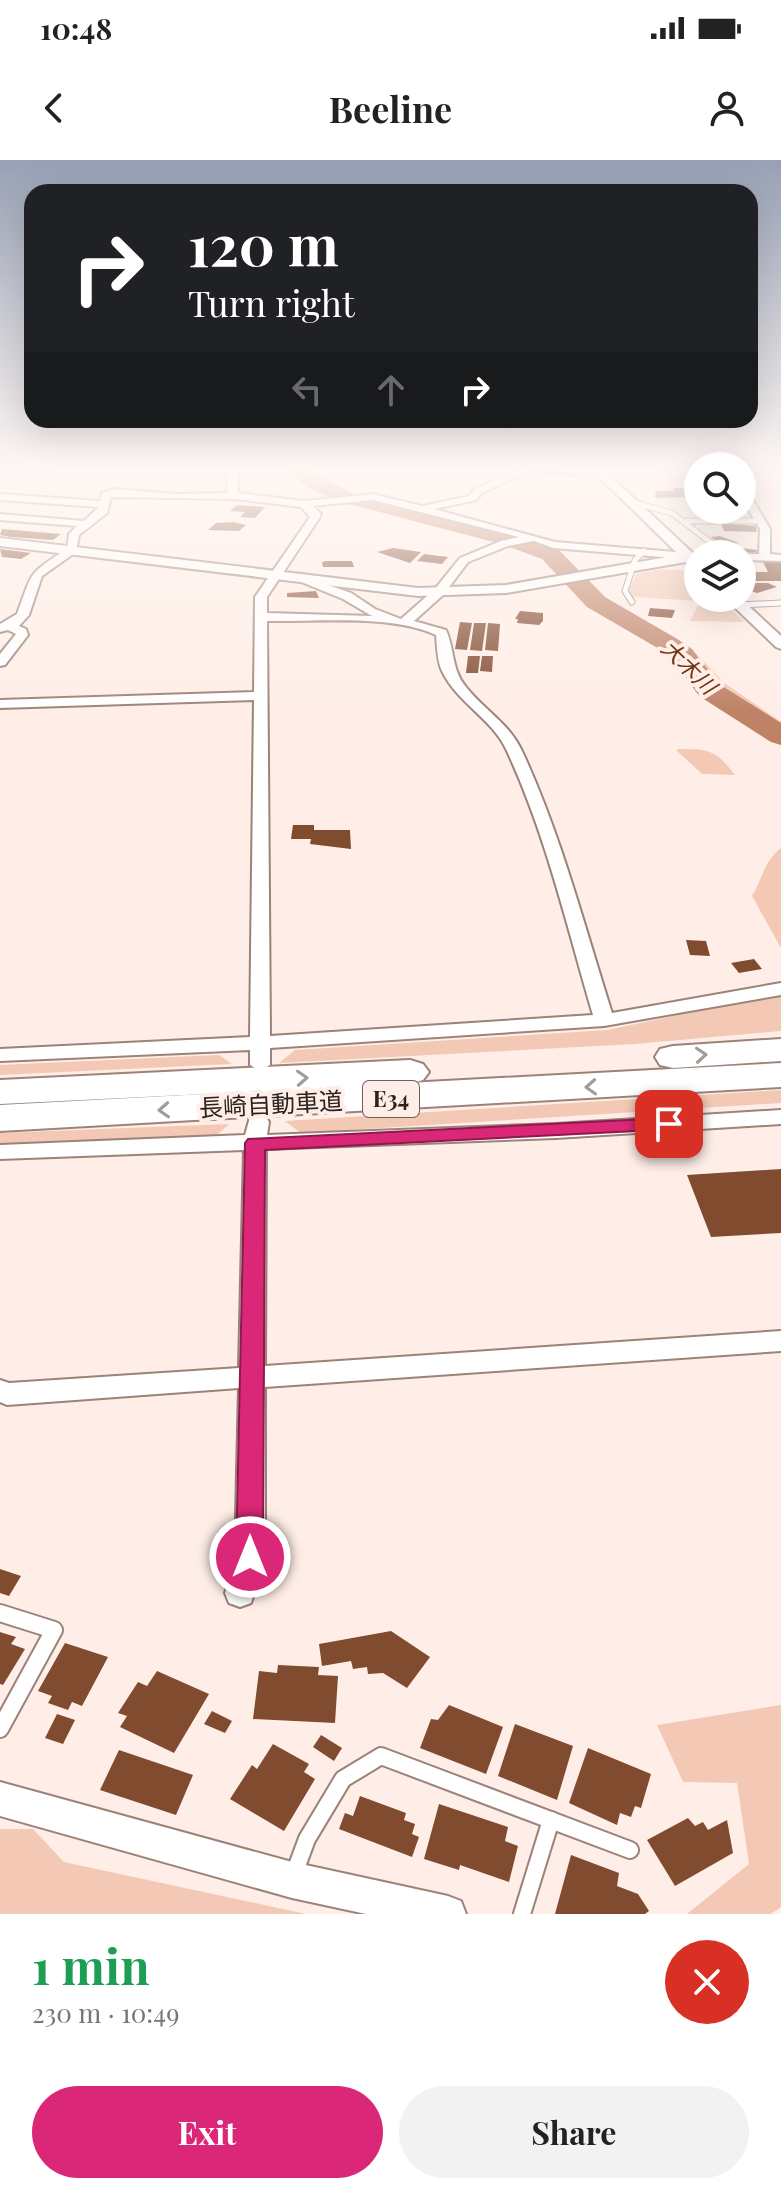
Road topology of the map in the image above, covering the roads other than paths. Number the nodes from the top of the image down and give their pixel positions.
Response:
1 (71, 551) edge
2 (79, 551) edge
3 (297, 551) edge
4 (486, 551) edge
5 (644, 551) joint
6 (764, 551) edge
7 (756, 557) edge
8 (764, 557) junction
9 (684, 558) edge
10 (781, 558) edge
11 (684, 562) edge
12 (632, 569) junction
13 (274, 576) junction
14 (303, 579) junction
15 (439, 592) junction
16 (632, 602) dead end
17 (756, 602) edge
18 (781, 603) edge
19 (746, 612) edge
20 (263, 617) junction
21 (406, 621) junction
22 (5, 627) edge
23 (781, 644) edge
24 (0, 662) edge
25 (260, 696) junction
26 (0, 704) edge
27 (781, 989) edge
28 (604, 1020) junction
29 (260, 1043) junction
30 (781, 1050) edge
31 (0, 1055) edge
32 (260, 1065) dead end
33 (781, 1075) edge
34 (0, 1092) edge
35 (781, 1117) edge
36 (0, 1118) edge
37 (256, 1133) junction
38 (0, 1152) edge
39 (781, 1341) edge
40 (251, 1376) junction
41 (0, 1391) edge
42 (240, 1593) dead end
43 (0, 1613) edge
44 (0, 1729) edge
45 (0, 1799) edge
46 (551, 1820) junction
47 (630, 1850) dead end
48 (292, 1880) junction
49 (448, 1914) edge
50 (522, 1914) edge

1 - 22 street
2 - 13 street
3 - 13 street
4 - 15 street
5 - 9 street
5 - 12 lane
6 - 8 street
7 - 8 street
8 - 10 street
11 - 12 street
12 - 15 street
12 - 16 lane
13 - 14 street
13 - 20 street
14 - 15 street
14 - 21 street
15 - 21 street
17 - 18 lane
19 - 23 street
20 - 21 street
20 - 25 street
21 - 28 street
22 - 24 street
25 - 26 street
25 - 29 street
27 - 28 street
28 - 29 street
29 - 31 street
29 - 32 street
34 -> 30 highway, 長崎自動車道 / E34
33 -> 36 highway, 長崎自動車道 / E34
35 - 37 street
37 - 38 street
37 - 40 street
39 - 40 street
40 - 41 street
40 - 42 street
43 - 44 lane
45 - 48 street
46 - 47 lane
46 - 48 lane
46 - 50 lane
48 - 49 street

